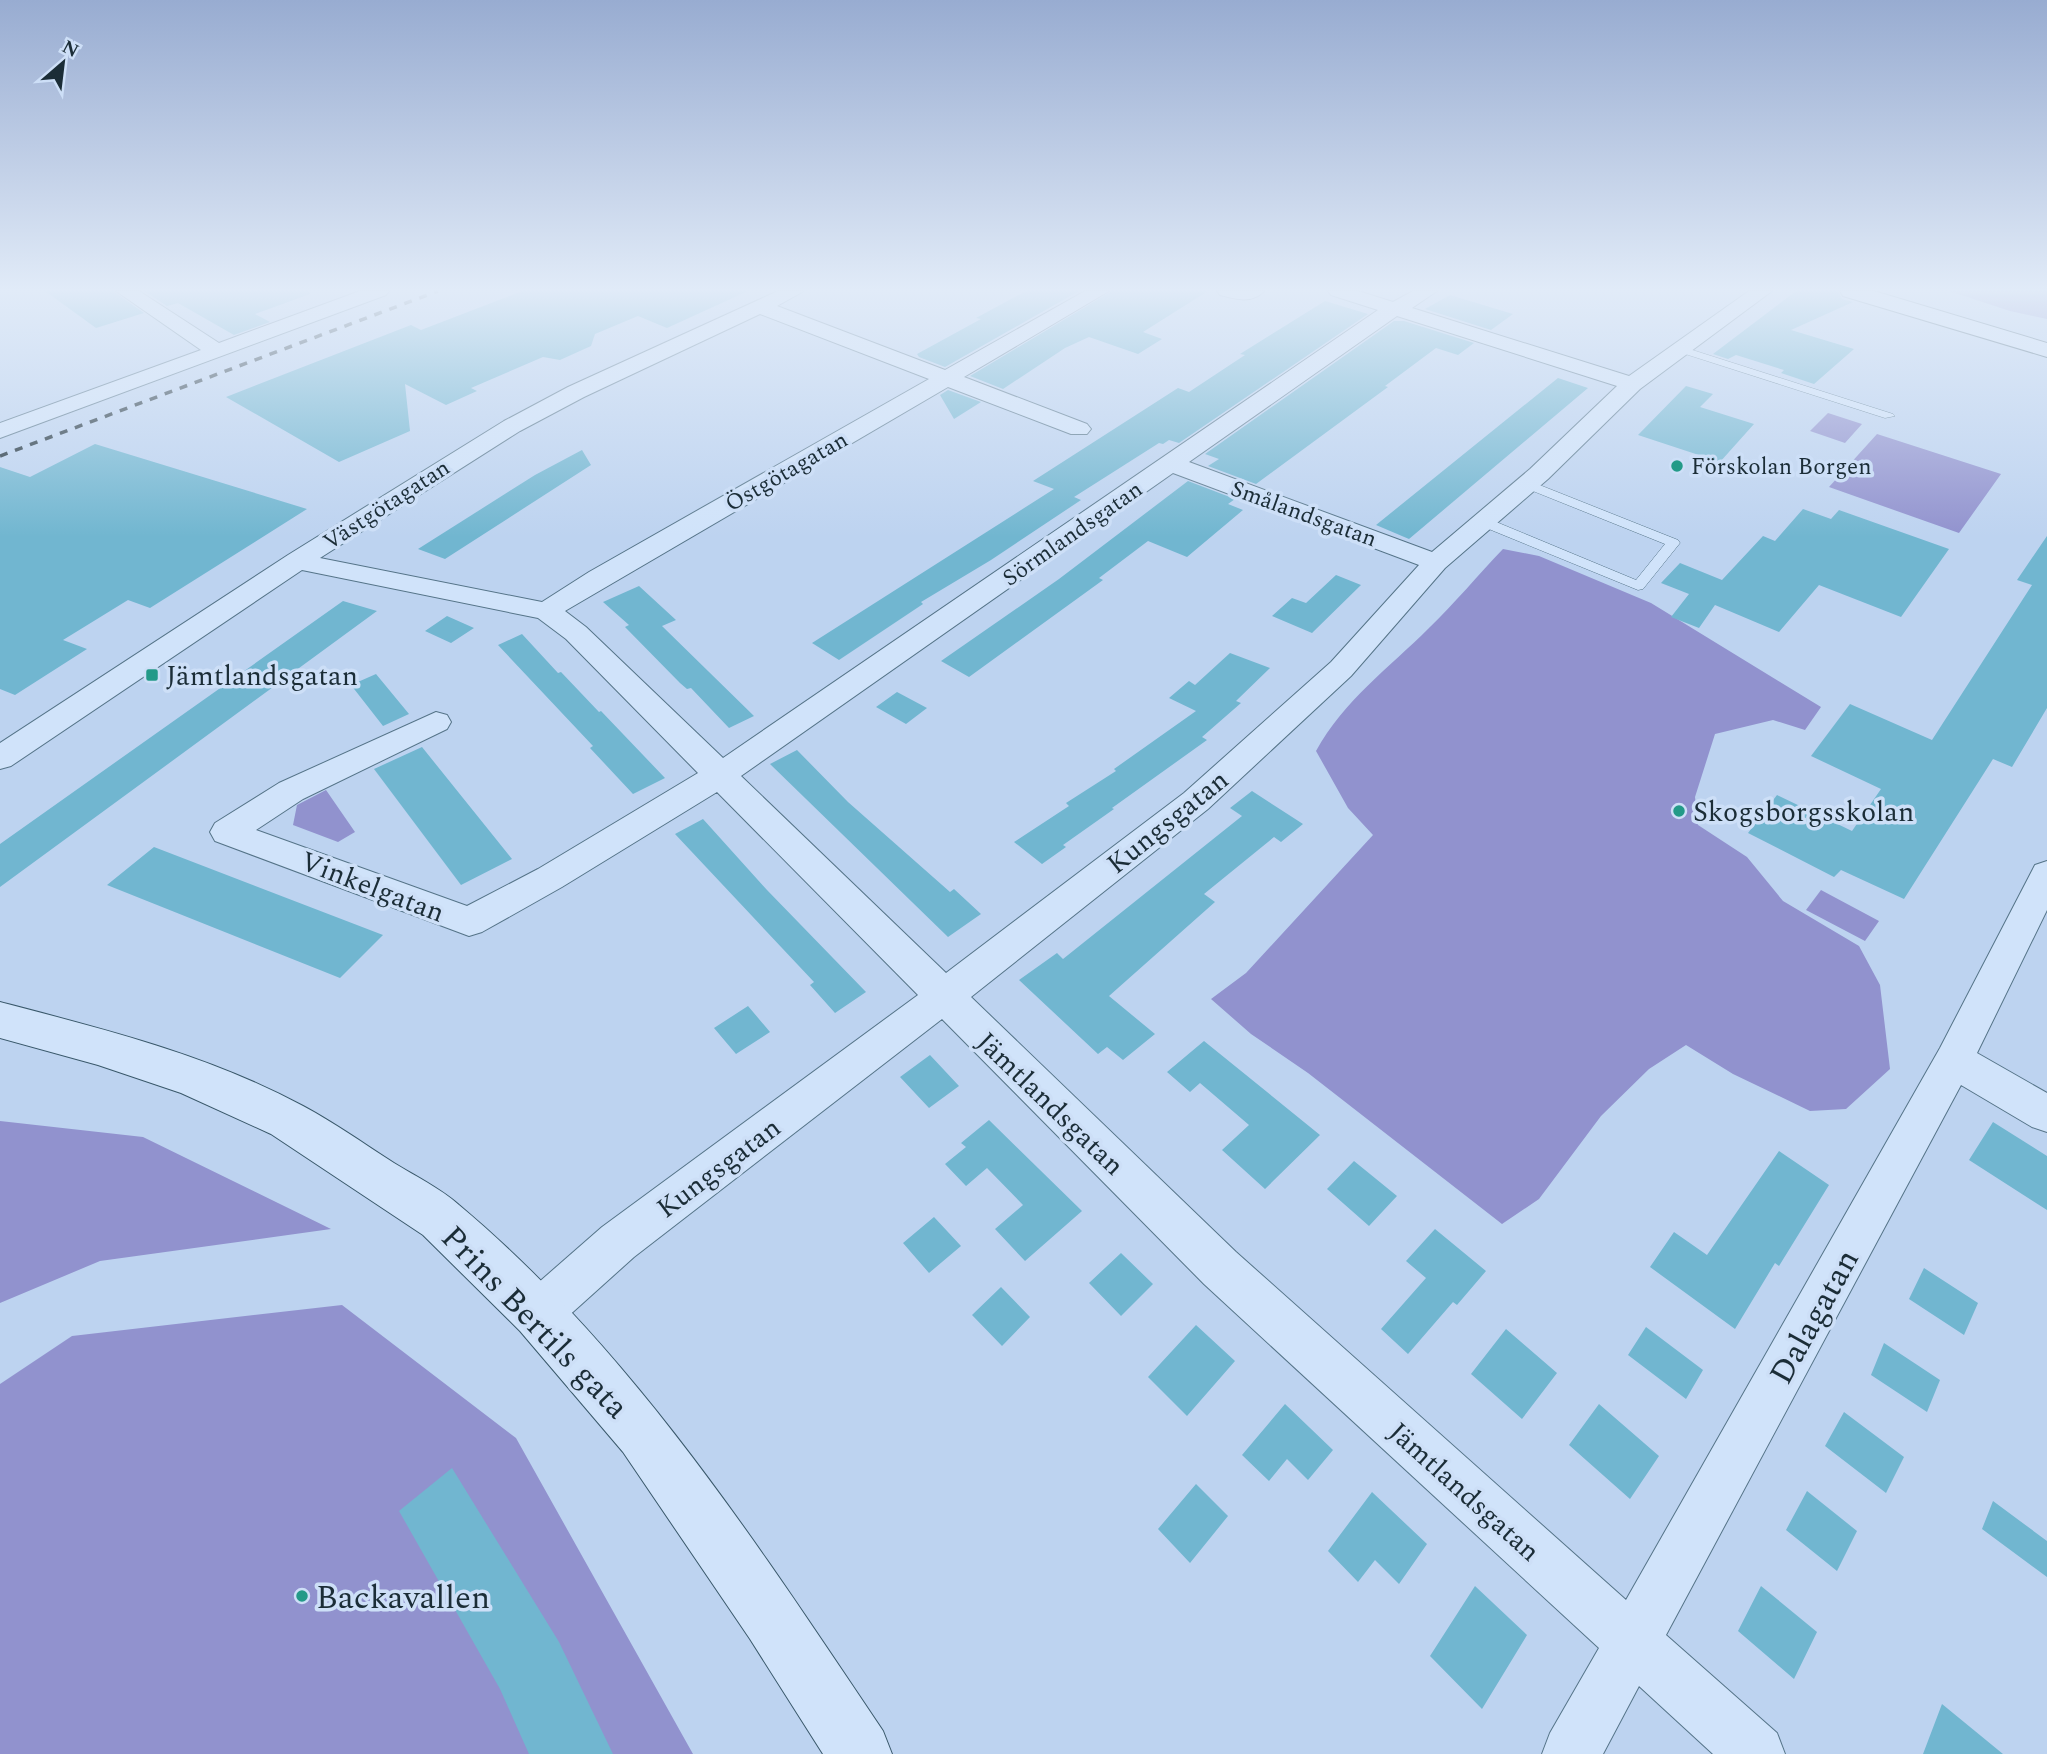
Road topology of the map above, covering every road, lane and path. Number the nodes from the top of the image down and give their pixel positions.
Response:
1 (160, 373) edge
2 (617, 373) edge
3 (931, 373) edge
4 (958, 373) edge
5 (1302, 373) edge
6 (1596, 373) edge
7 (1648, 373) edge
8 (1756, 373) edge
9 (947, 379) junction
10 (1632, 384) junction
11 (1889, 416) dead end
12 (1079, 429) dead end
13 (0, 431) edge
14 (1172, 464) junction
15 (1527, 484) junction
16 (1484, 522) junction
17 (297, 561) junction
18 (1436, 562) junction
19 (547, 611) junction
20 (436, 722) dead end
21 (0, 758) edge
22 (719, 776) junction
23 (2047, 874) edge
24 (943, 997) junction
25 (0, 1020) edge
26 (1954, 1060) junction
27 (2047, 1114) edge
28 (538, 1312) junction
29 (1633, 1643) junction
30 (860, 1754) edge
31 (1571, 1754) edge
32 (1756, 1754) edge

1 - 13 street
2 - 17 street, Västgötagatan
3 - 9 street
4 - 9 street, Östgötagatan
5 - 14 street, Sörmlandsgatan
6 - 10 street
7 - 10 street, Kungsgatan
8 - 11 lane
9 - 12 street
9 - 19 street, Östgötagatan
10 - 15 street, Kungsgatan
14 - 18 street, Smålandsgatan
14 - 22 street, Sörmlandsgatan
15 - 16 street, Kungsgatan
15 - 16 lane
16 - 18 street, Kungsgatan
17 - 19 street, Jämtlandsgatan
17 - 21 street, Västgötagatan
18 - 24 street, Kungsgatan
19 - 22 street, Jämtlandsgatan
20 - 22 street, Vinkelgatan
22 - 24 street, Jämtlandsgatan
23 - 26 street, Dalagatan
24 - 28 street, Kungsgatan
24 - 29 street, Jämtlandsgatan
25 - 28 street, Prins Bertils gata
26 - 27 street
26 - 29 street, Dalagatan
28 - 30 street, Prins Bertils gata
29 - 31 street, Dalagatan
29 - 32 street, Jämtlandsgatan

